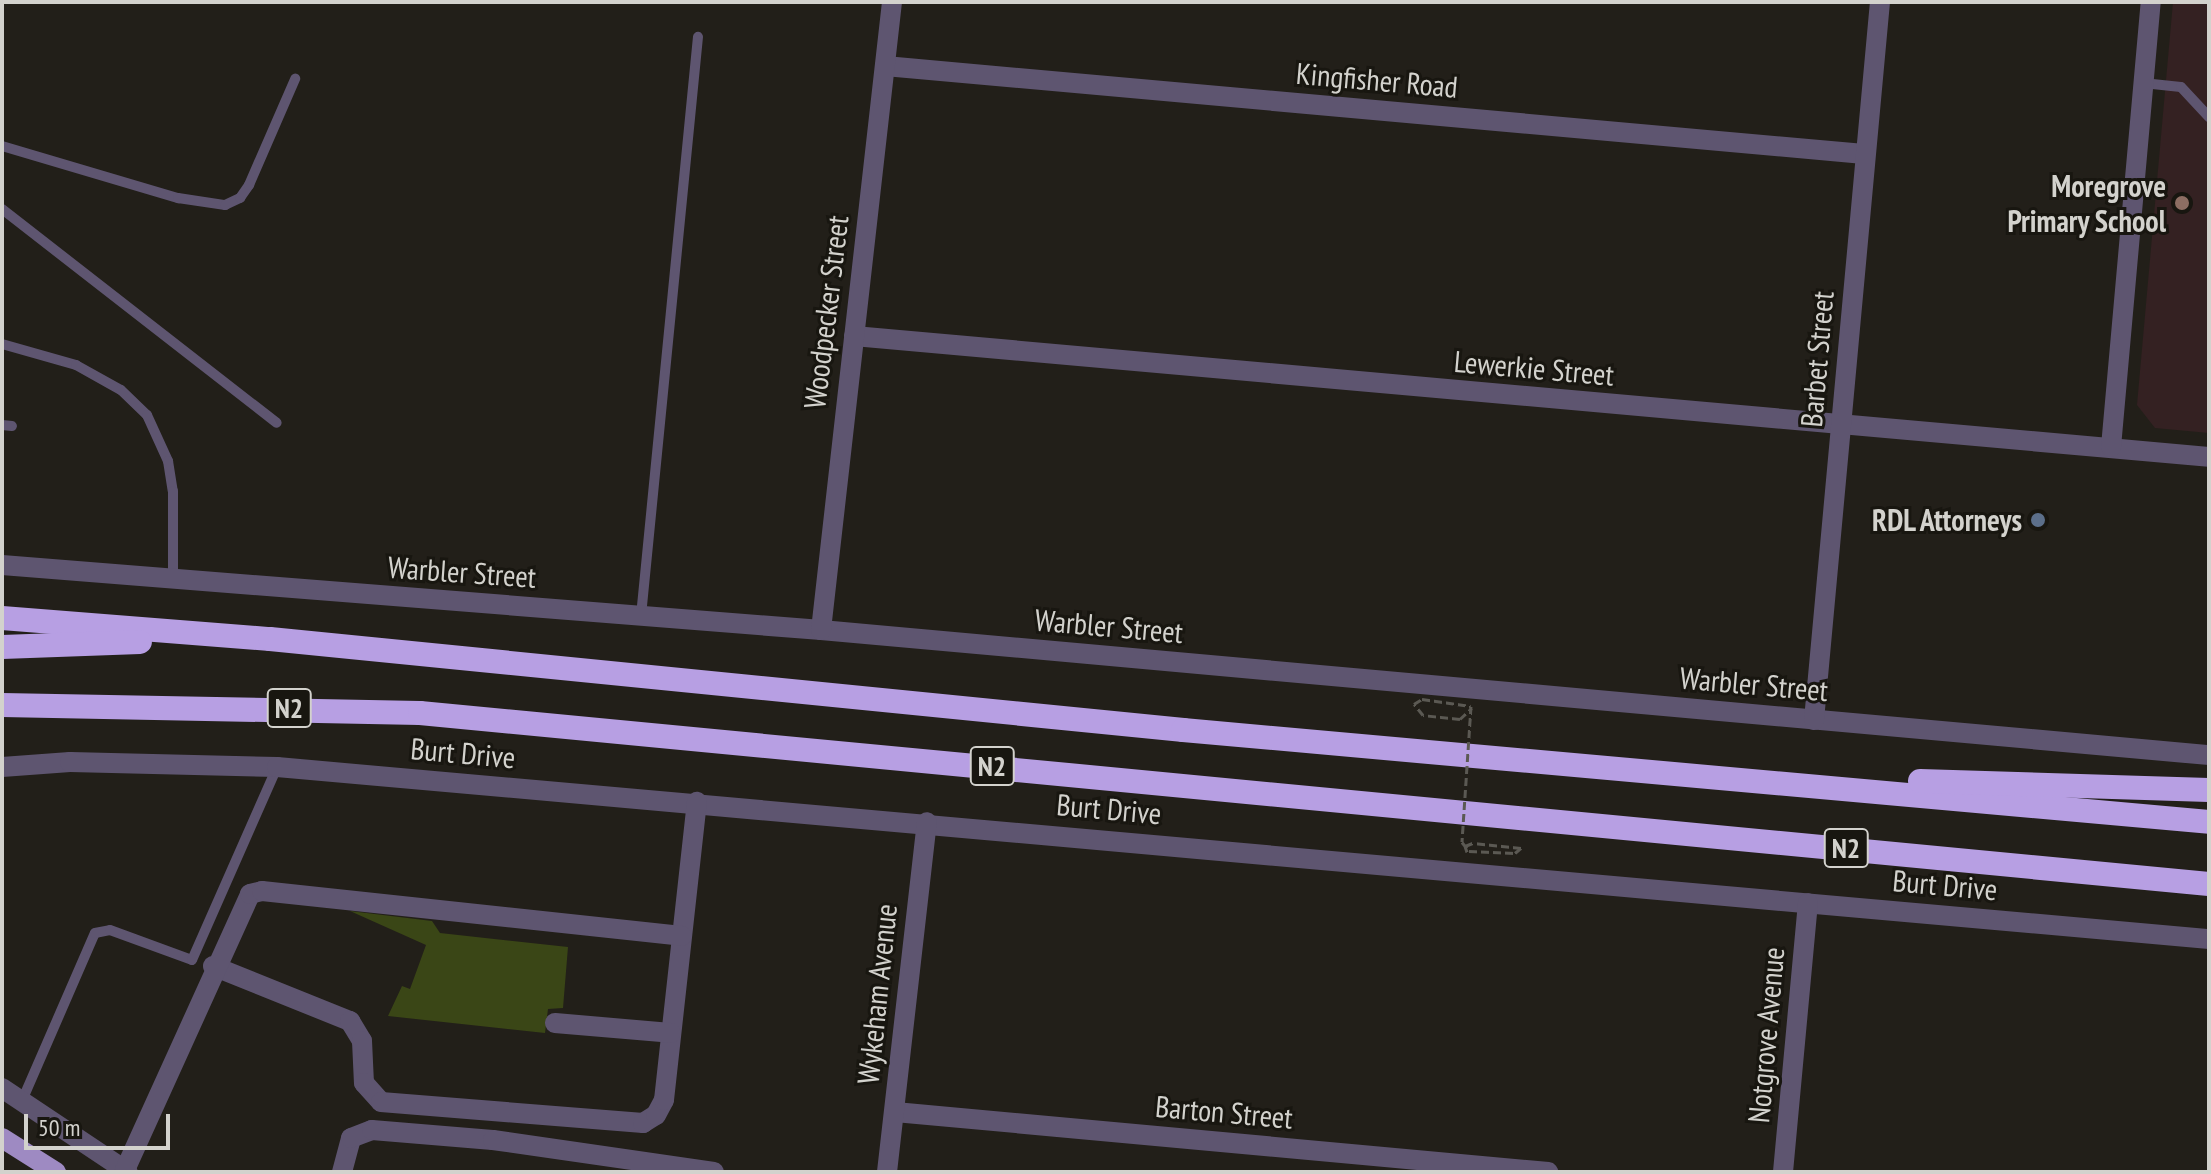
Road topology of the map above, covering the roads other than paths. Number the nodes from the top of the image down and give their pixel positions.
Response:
1 (892, 2) edge
2 (1880, 2) edge
3 (2151, 2) edge
4 (698, 37) dead end
5 (885, 66) junction
6 (295, 79) dead end
7 (2143, 83) junction
8 (2209, 117) edge
9 (2, 146) edge
10 (1864, 154) junction
11 (2, 209) edge
12 (854, 336) junction
13 (2, 344) edge
14 (277, 423) dead end
15 (1842, 426) junction
16 (2111, 447) junction
17 (2209, 457) edge
18 (2, 565) edge
19 (173, 579) junction
20 (641, 616) junction
21 (2, 618) edge
22 (821, 630) junction
23 (270, 639) junction
24 (2, 647) edge
25 (2, 707) edge
26 (1814, 720) junction
27 (2209, 755) edge
28 (2, 767) edge
29 (277, 767) junction
30 (1710, 776) junction
31 (2209, 790) edge
32 (697, 802) junction
33 (927, 822) junction
34 (2209, 822) edge
35 (2209, 884) edge
36 (1808, 903) junction
37 (682, 936) junction
38 (2209, 939) edge
39 (213, 966) junction
40 (555, 1023) dead end
41 (671, 1033) junction
42 (2, 1088) edge
43 (21, 1103) junction
44 (895, 1112) junction
45 (2, 1138) edge
46 (127, 1171) edge
47 (56, 1172) edge
48 (342, 1172) edge
49 (714, 1172) edge
50 (887, 1172) edge
51 (1548, 1172) edge
52 (1783, 1172) edge

1 - 5 street, Woodpecker Street
2 - 10 street, Barbet Street
3 - 7 street
4 - 20 lane
5 - 10 street, Kingfisher Road
5 - 12 street, Woodpecker Street
6 - 9 lane
7 - 8 lane
7 - 16 street
10 - 15 street, Barbet Street
11 - 14 lane
12 - 15 street, Lewerkie Street
12 - 22 street, Woodpecker Street
13 - 19 lane
15 - 16 street, Lewerkie Street
15 - 26 street, Barbet Street
16 - 17 street, Lewerkie Street
18 - 19 street, Warbler Street
19 - 20 street, Warbler Street
20 - 22 street, Warbler Street
21 - 23 highway
22 - 26 street, Warbler Street
23 - 24 highway, N2
23 - 30 highway, N2
25 - 35 highway, N2
26 - 27 street, Warbler Street
28 - 29 street, Burt Drive
29 - 32 street, Burt Drive
29 - 43 lane
30 - 31 highway
30 - 34 highway, N2
32 - 33 street, Burt Drive
32 - 37 street
33 - 36 street, Burt Drive
33 - 44 street, Wykeham Avenue
36 - 38 street, Burt Drive
36 - 52 street, Notgrove Avenue
37 - 39 street
37 - 41 street
39 - 41 street
39 - 46 street
40 - 41 street
42 - 43 street
43 - 46 street
44 - 50 street, Wykeham Avenue
44 - 51 street, Barton Street
45 - 47 main road
48 - 49 street

